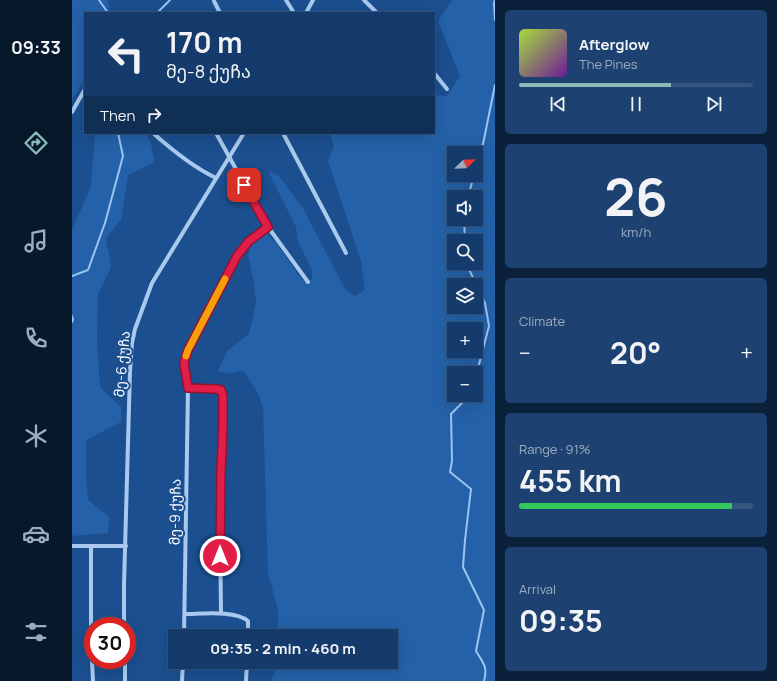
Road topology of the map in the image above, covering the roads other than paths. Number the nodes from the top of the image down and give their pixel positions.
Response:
1 (286, 0) edge
2 (312, 0) edge
3 (364, 0) edge
4 (214, 1) dead end
5 (220, 12) edge
6 (293, 12) edge
7 (306, 12) edge
8 (377, 12) edge
9 (435, 74) edge
10 (447, 89) dead end
11 (84, 91) edge
12 (72, 112) edge
13 (154, 134) edge
14 (217, 134) edge
15 (243, 134) edge
16 (284, 134) edge
17 (229, 157) junction
18 (216, 178) junction
19 (268, 227) junction
20 (346, 253) dead end
21 (308, 282) dead end
22 (188, 388) junction
23 (72, 546) edge
24 (91, 546) junction
25 (126, 546) junction
26 (221, 613) junction
27 (185, 614) junction
28 (124, 617) edge
29 (184, 629) edge
30 (248, 629) edge
31 (125, 669) edge
32 (182, 669) edge
33 (247, 669) edge
34 (93, 681) edge
35 (125, 681) edge
36 (182, 681) edge
37 (246, 681) edge

1 - 6 street
2 - 7 street
3 - 8 street
4 - 5 street
9 - 10 street
11 - 12 street
13 - 18 street
14 - 17 street
15 - 17 street, მე-6 ქუჩა
16 - 20 street
17 - 18 street, მე-6 ქუჩა
17 - 19 street
18 - 25 street, მე-6 ქუჩა
19 - 21 street
19 - 22 street, მე-9 ქუჩა
22 - 26 street
22 - 27 street, მე-9 ქუჩა
23 - 24 street
24 - 25 street
24 - 34 street
25 - 28 street, მე-6 ქუჩა
26 - 27 street
26 - 30 street
27 - 29 street, მე-9 ქუჩა
31 - 35 street
32 - 36 street
33 - 37 street

